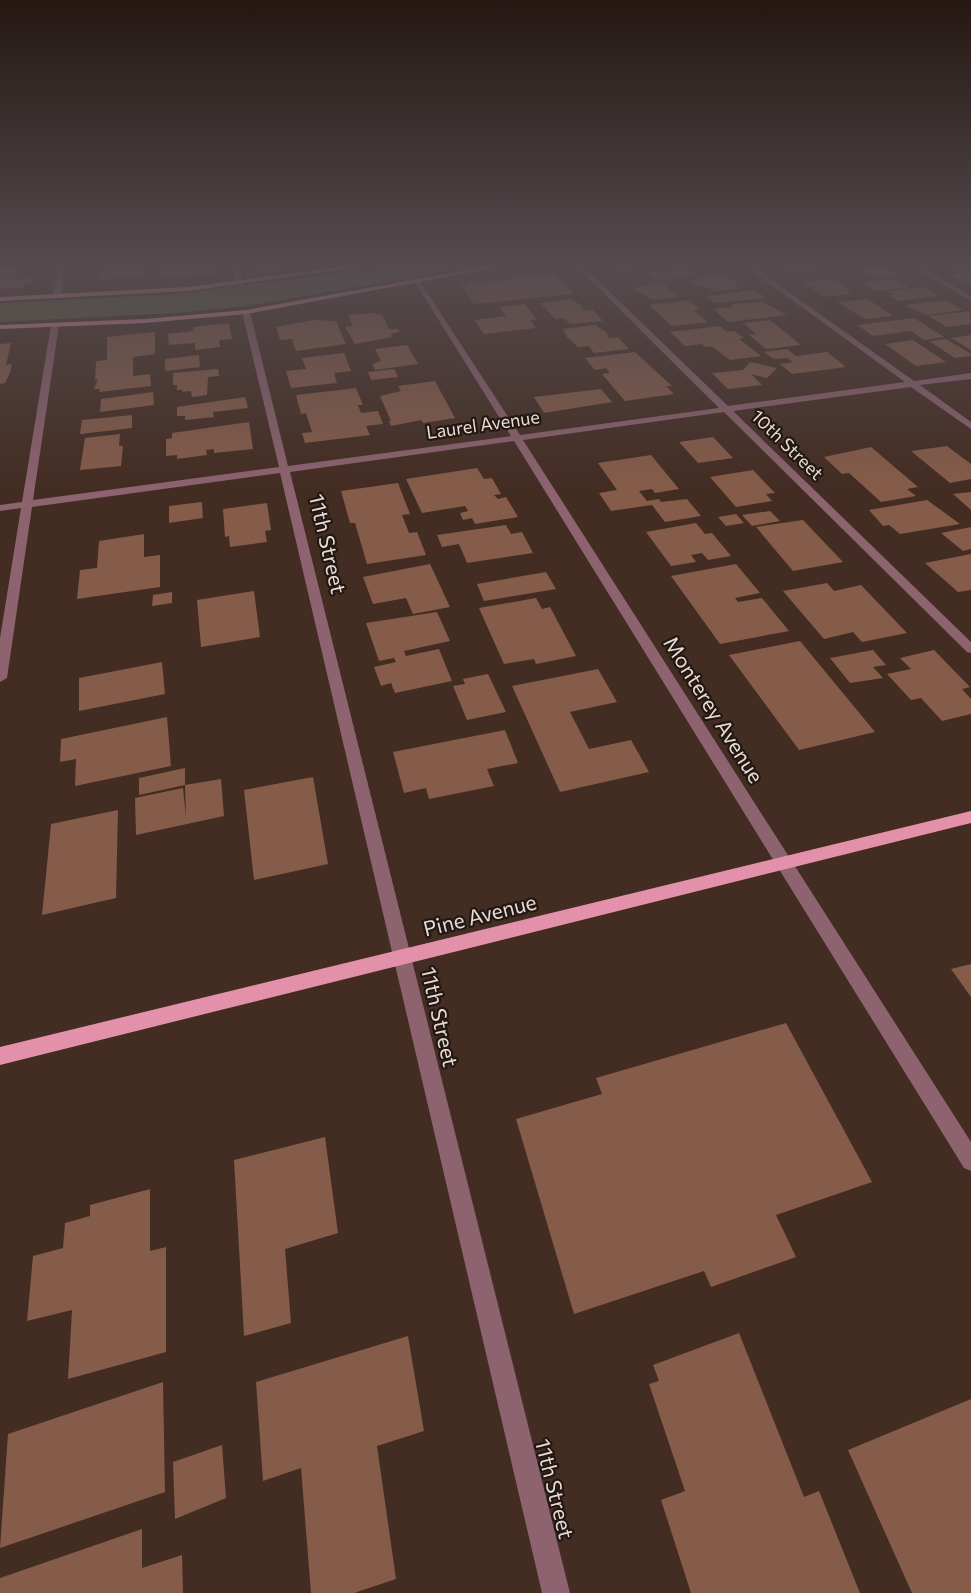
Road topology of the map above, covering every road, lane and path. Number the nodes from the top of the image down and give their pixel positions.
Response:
1 (52, 340) edge
2 (253, 340) edge
3 (456, 340) edge
4 (656, 340) edge
5 (851, 340) edge
6 (971, 376) edge
7 (912, 384) junction
8 (726, 408) junction
9 (971, 426) edge
10 (517, 437) junction
11 (286, 469) junction
12 (27, 504) junction
13 (0, 508) edge
14 (971, 649) edge
15 (0, 678) edge
16 (971, 817) edge
17 (784, 865) junction
18 (402, 958) junction
19 (0, 1056) edge
20 (971, 1161) edge
21 (556, 1593) edge

1 - 12 street
2 - 11 street, 11th Street
3 - 10 street, Monterey Avenue
4 - 8 street, 10th Street
5 - 7 street
6 - 7 street, Laurel Avenue
7 - 8 street, Laurel Avenue
7 - 9 street
8 - 10 street, Laurel Avenue
8 - 14 street, 10th Street
10 - 11 street, Laurel Avenue
10 - 17 street, Monterey Avenue
11 - 12 street, Laurel Avenue
11 - 18 street, 11th Street
12 - 13 street, Laurel Avenue
12 - 15 street
16 - 17 main road, Pine Avenue
17 - 18 main road, Pine Avenue
17 - 20 street, Monterey Avenue
18 - 19 main road, Pine Avenue
18 - 21 street, 11th Street

